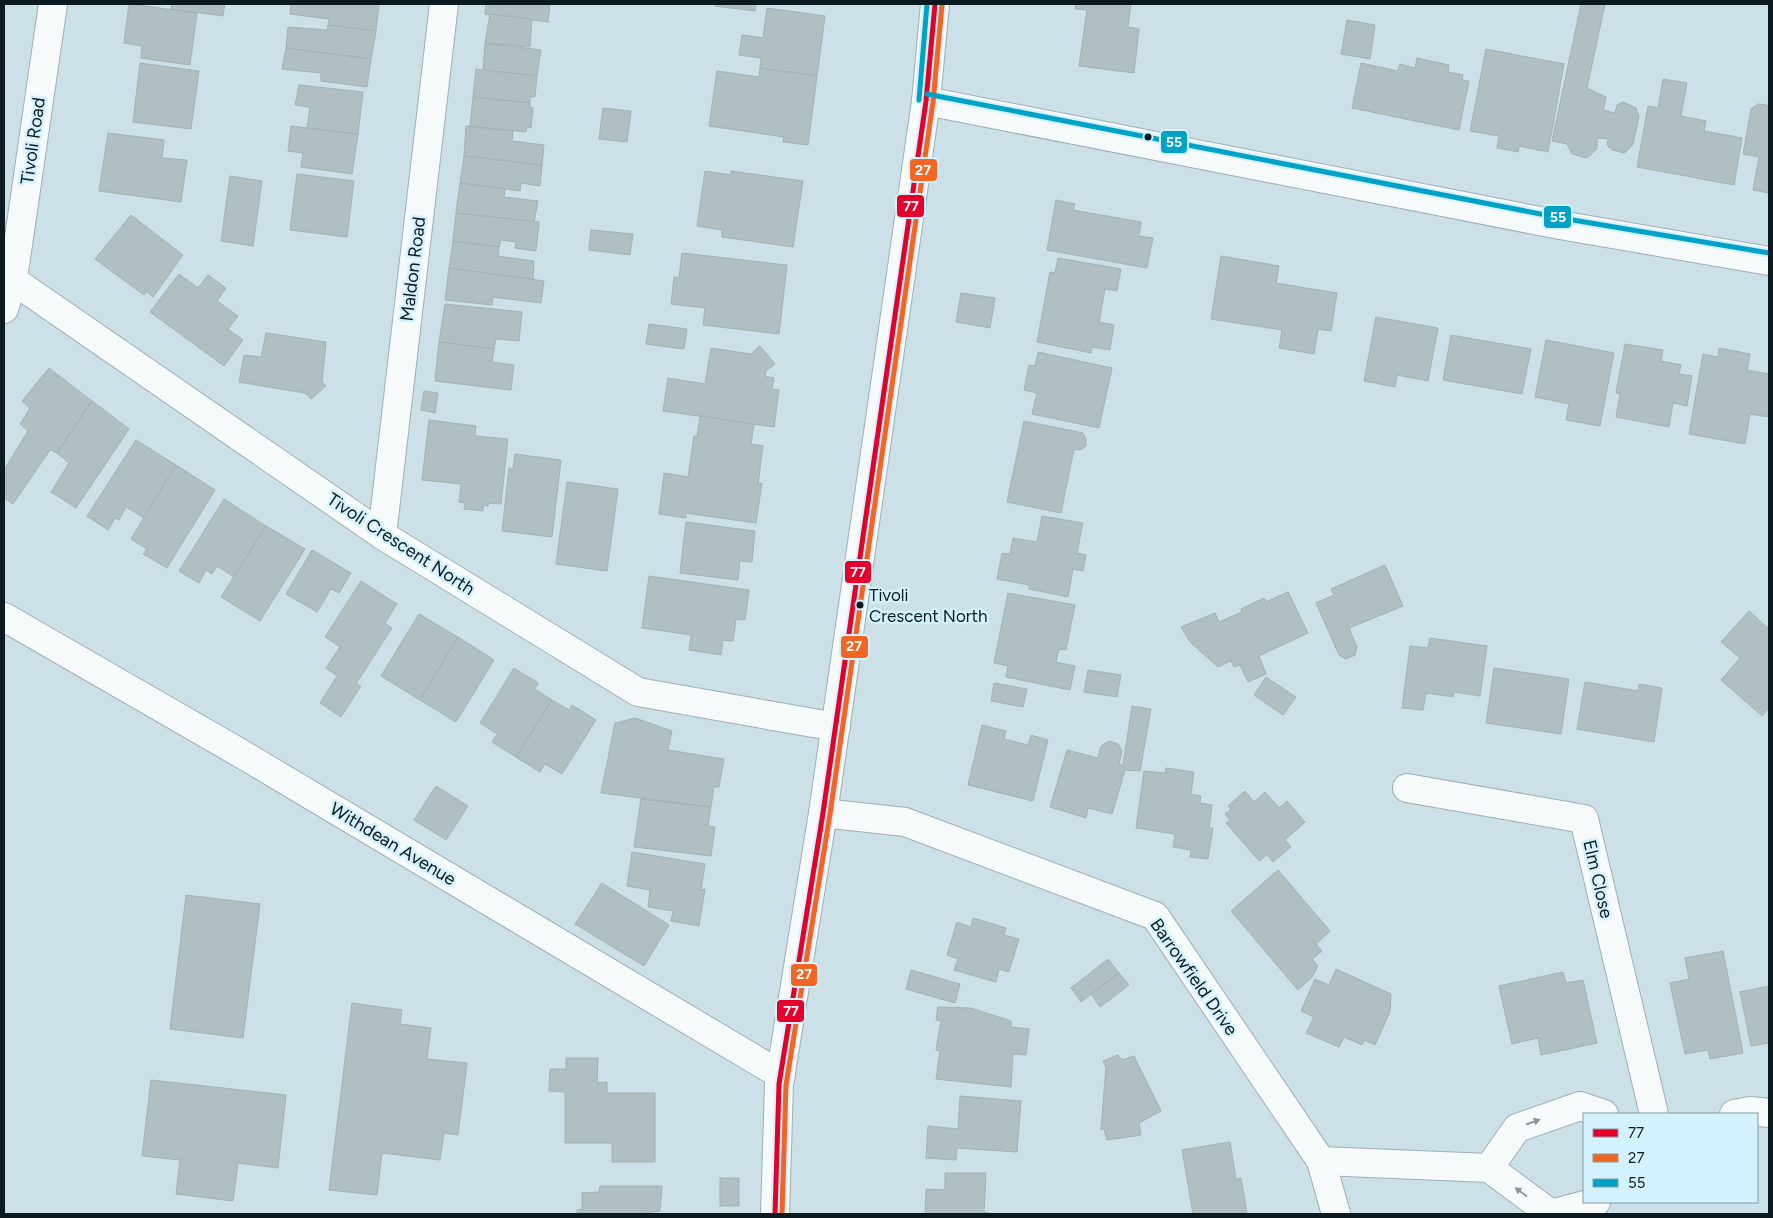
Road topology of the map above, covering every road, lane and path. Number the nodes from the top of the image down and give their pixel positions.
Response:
1 (53, 4) edge
2 (444, 4) edge
3 (935, 4) edge
4 (926, 101) junction
5 (1769, 261) edge
6 (8, 276) edge
7 (4, 309) edge
8 (382, 535) junction
9 (4, 617) edge
10 (836, 727) junction
11 (1407, 788) dead end
12 (823, 813) junction
13 (781, 1075) junction
14 (1601, 1113) edge
15 (1654, 1113) edge
16 (1738, 1113) edge
17 (1769, 1113) edge
18 (1321, 1160) junction
19 (1489, 1168) junction
20 (1592, 1203) edge
21 (775, 1214) edge
22 (1336, 1214) edge

1 - 6 street, Tivoli Road
2 - 8 street, Maldon Road
3 - 4 street
4 - 5 street
4 - 10 street
6 - 7 street, Tivoli Road
6 - 8 street, Tivoli Crescent North
8 - 10 street, Tivoli Crescent North
9 - 13 street, Withdean Avenue
10 - 12 street
11 - 15 street, Elm Close
12 - 13 street
12 - 18 street, Barrowfield Drive
13 - 21 street
19 -> 14 street
16 - 17 street
18 - 19 street
18 - 22 street, Barrowfield Drive
20 -> 19 street

